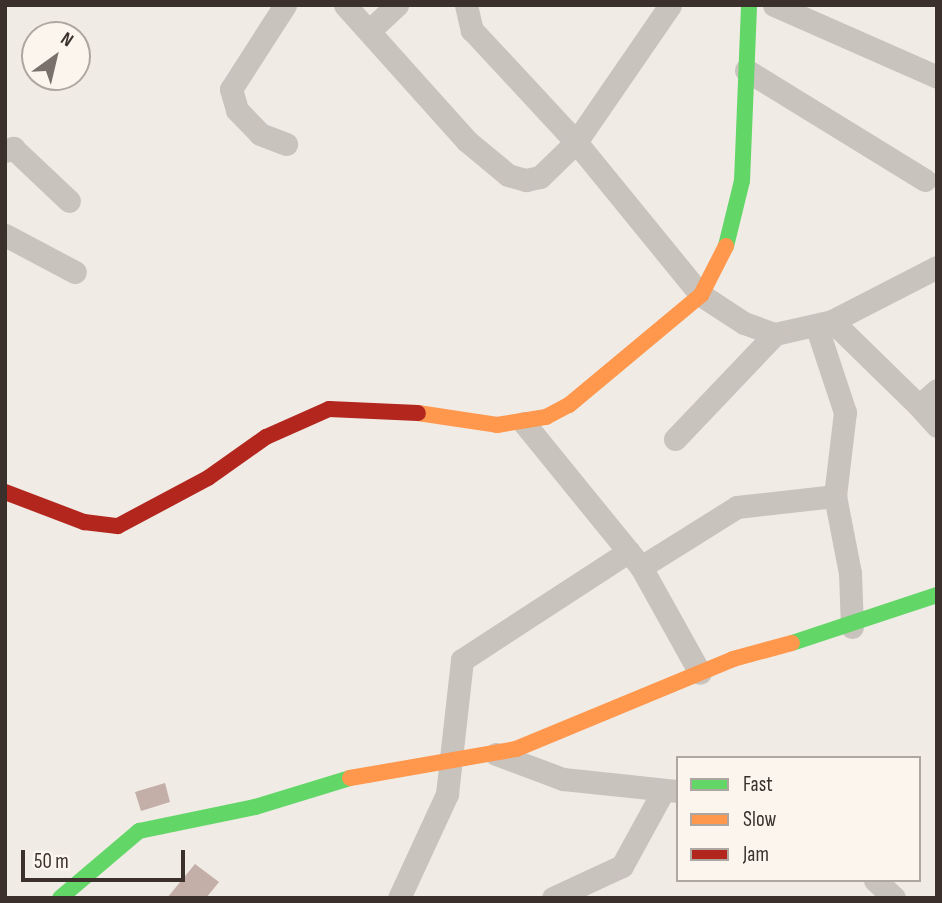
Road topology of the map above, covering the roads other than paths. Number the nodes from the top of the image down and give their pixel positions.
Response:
1 (285, 5) edge
2 (345, 5) edge
3 (397, 5) edge
4 (466, 5) edge
5 (670, 5) edge
6 (749, 5) edge
7 (785, 7) edge
8 (370, 30) junction
9 (746, 70) junction
10 (937, 77) edge
11 (576, 142) junction
12 (286, 144) dead end
13 (5, 151) edge
14 (925, 180) dead end
15 (69, 201) dead end
16 (5, 235) edge
17 (937, 267) edge
18 (75, 272) dead end
19 (701, 295) junction
20 (824, 323) junction
21 (775, 334) junction
22 (937, 390) edge
23 (919, 406) junction
24 (524, 423) junction
25 (937, 426) edge
26 (675, 439) dead end
27 (5, 492) edge
28 (835, 496) junction
29 (635, 559) junction
30 (937, 594) edge
31 (852, 627) junction
32 (700, 673) junction
33 (496, 754) junction
34 (449, 756) junction
35 (670, 791) edge
36 (877, 882) edge
37 (60, 898) edge
38 (399, 898) edge
39 (553, 898) edge
40 (894, 898) edge

1 - 12 street
2 - 8 street
3 - 8 street
4 - 11 street
5 - 11 street
6 - 9 street
7 - 10 street
8 - 11 street
9 - 14 street
9 - 19 street
11 - 19 street
13 - 15 street
16 - 18 street
17 - 20 street
19 - 21 street
19 - 24 street
20 - 21 street
20 - 23 street
20 - 28 street
21 - 26 street
22 - 23 street
23 - 25 street
24 - 27 street
24 - 29 street
28 - 29 street
28 - 31 street
29 - 32 street
29 - 34 street
30 - 31 street
31 - 32 street
32 - 33 street
33 - 34 street
33 - 35 street
34 - 37 street
34 - 38 street
35 - 39 street
36 - 40 street

